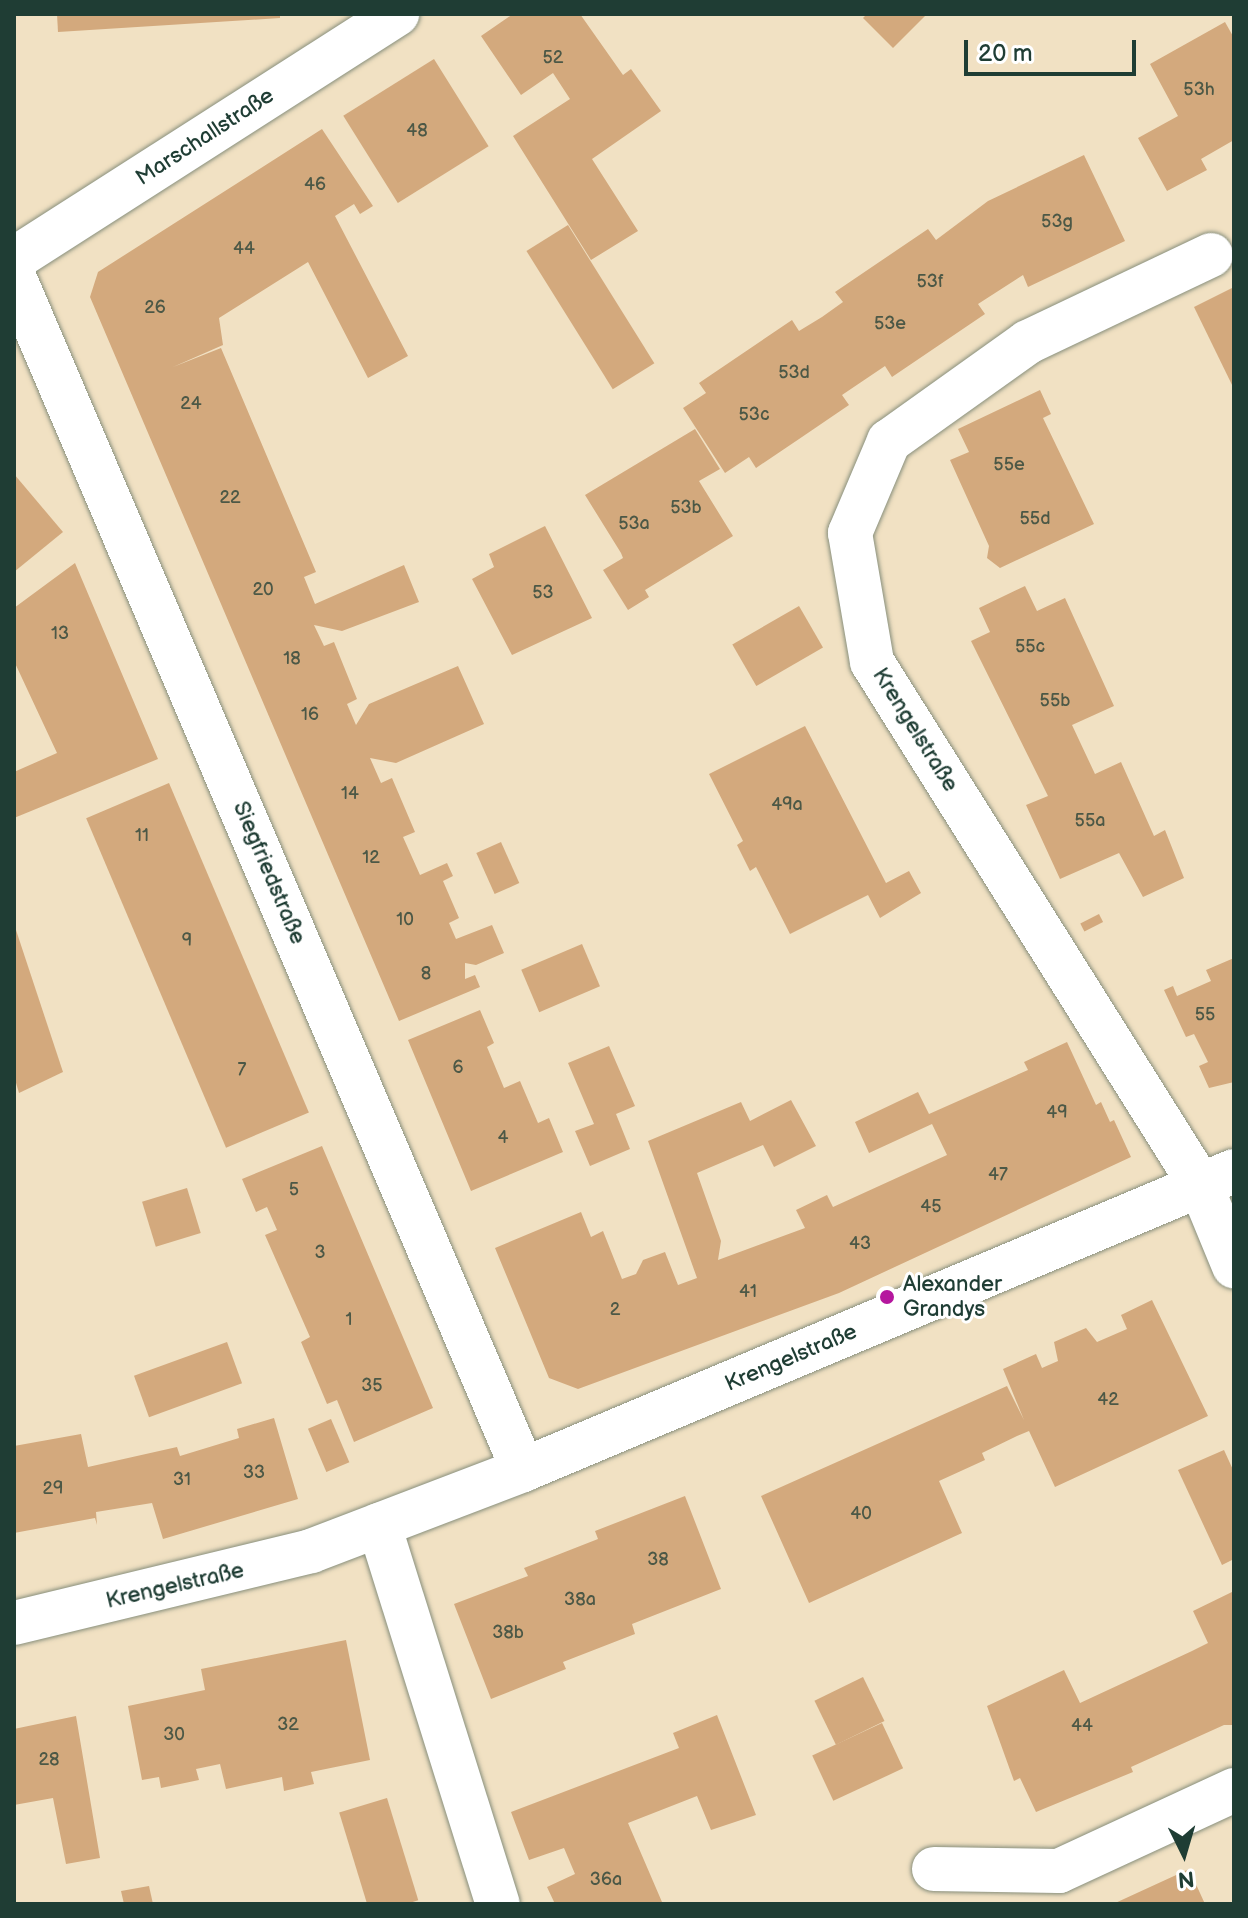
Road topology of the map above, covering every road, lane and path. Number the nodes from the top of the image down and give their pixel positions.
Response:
1 (397, 14) edge
2 (1211, 255) dead end
3 (14, 259) edge
4 (14, 277) edge
5 (1218, 1178) edge
6 (1234, 1266) edge
7 (523, 1470) junction
8 (379, 1525) junction
9 (14, 1623) edge
10 (1234, 1790) edge
11 (934, 1869) dead end
12 (498, 1904) edge

1 - 3 street, Marschallstraße
2 - 5 street, Krengelstraße
4 - 7 street, Siegfriedstraße
5 - 6 street, Krengelstraße
5 - 7 street, Krengelstraße
7 - 8 street, Krengelstraße
8 - 9 street, Krengelstraße
8 - 12 street
10 - 11 street

